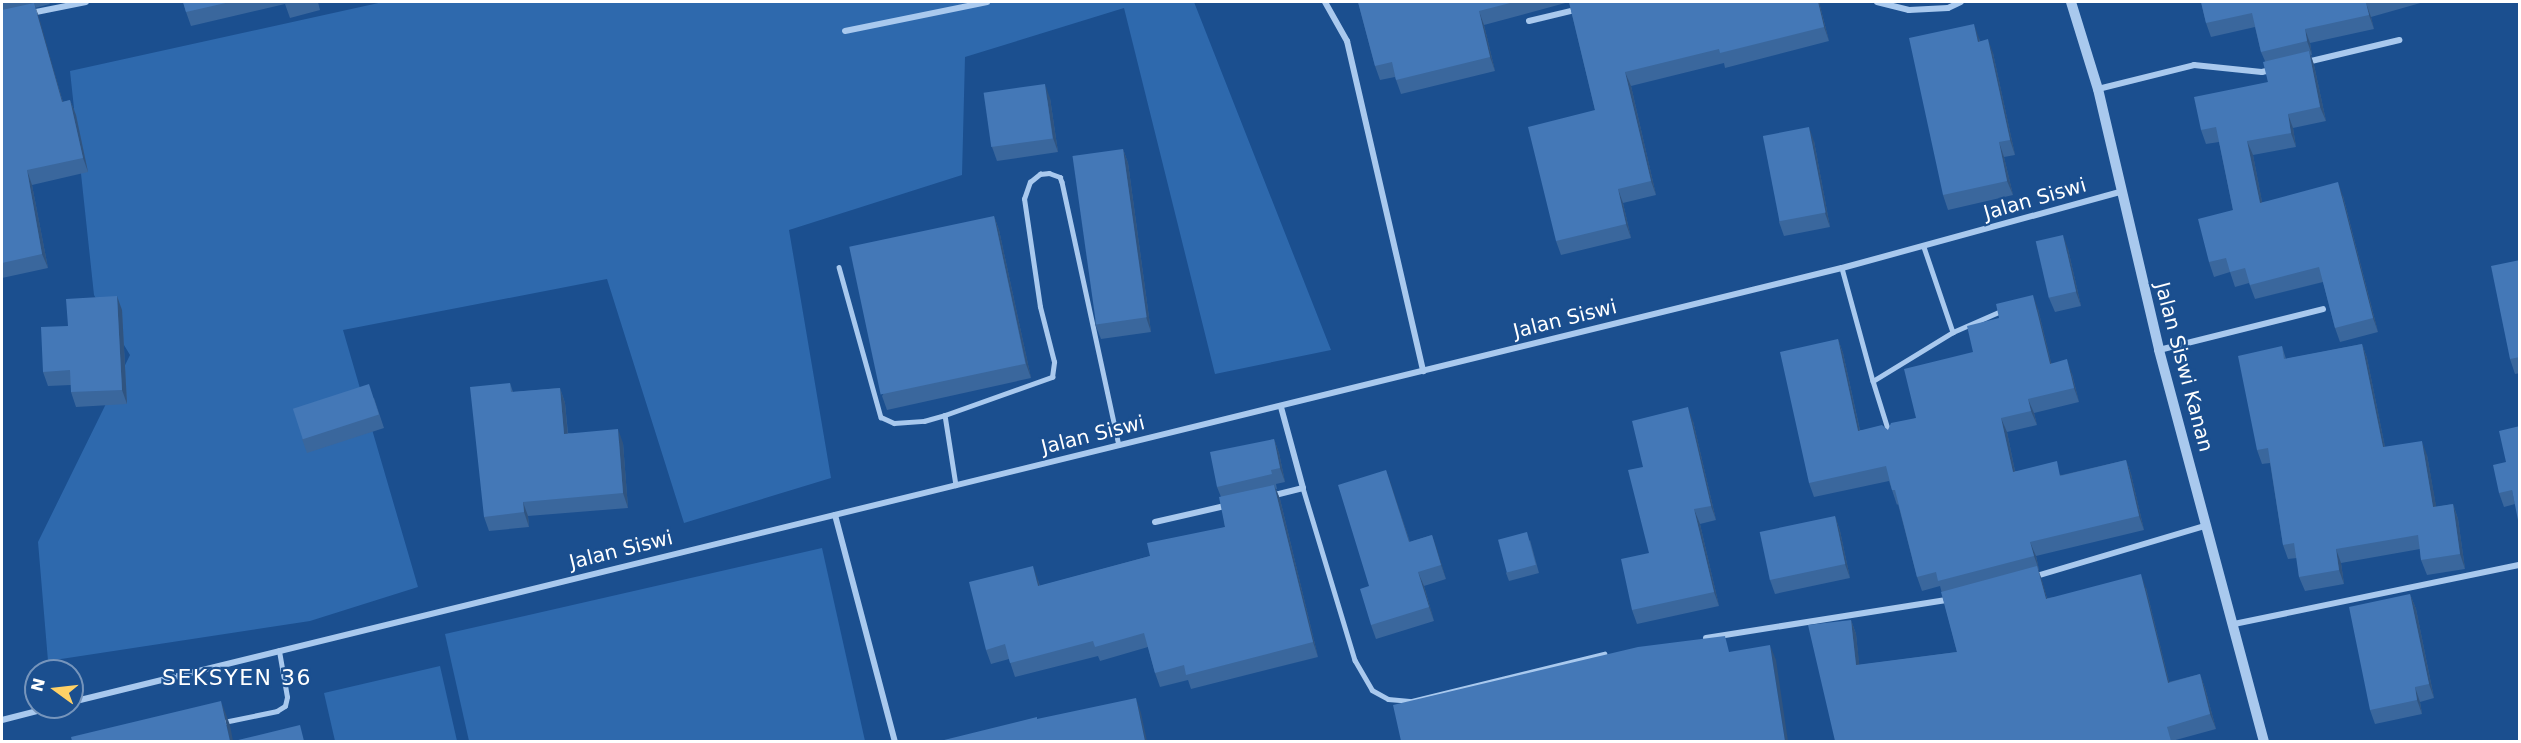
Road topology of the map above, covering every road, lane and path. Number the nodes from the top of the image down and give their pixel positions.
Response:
1 (86, 2) edge
2 (987, 2) edge
3 (1325, 2) edge
4 (1877, 2) edge
5 (1961, 2) edge
6 (2072, 2) edge
7 (1591, 6) edge
8 (22, 15) edge
9 (1529, 21) dead end
10 (845, 31) dead end
11 (2399, 40) dead end
12 (2296, 64) edge
13 (2285, 67) edge
14 (2098, 89) junction
15 (2120, 192) junction
16 (1924, 247) junction
17 (839, 267) dead end
18 (1842, 268) junction
19 (2012, 306) edge
20 (2323, 309) edge
21 (1953, 332) junction
22 (2159, 350) junction
23 (1423, 371) junction
24 (1873, 381) junction
25 (1281, 407) junction
26 (945, 415) junction
27 (1892, 440) edge
28 (1119, 445) junction
29 (956, 485) junction
30 (1303, 488) junction
31 (1257, 499) edge
32 (1234, 504) edge
33 (835, 515) junction
34 (1155, 522) dead end
35 (2207, 525) junction
36 (2520, 565) edge
37 (2028, 579) edge
38 (1956, 598) edge
39 (2234, 624) junction
40 (1702, 639) edge
41 (279, 651) junction
42 (1604, 654) edge
43 (84, 699) edge
44 (24, 714) edge
45 (2, 720) edge
46 (219, 723) edge
47 (895, 741) edge
48 (2264, 741) edge

1 - 8 street
2 - 10 street
3 - 23 street
4 - 5 street
6 - 14 street, Jalan Siswi Kanan
7 - 9 street
11 - 12 street
13 - 14 street
14 - 15 street, Jalan Siswi Kanan
15 - 16 street, Jalan Siswi
15 - 22 street, Jalan Siswi Kanan
16 - 18 street, Jalan Siswi
16 - 21 lane
17 - 26 lane
18 - 23 street, Jalan Siswi
18 - 24 lane
19 - 21 lane
20 - 22 street
21 - 24 lane
22 - 35 street, Jalan Siswi Kanan
23 - 25 street, Jalan Siswi
24 - 27 lane
25 - 28 street, Jalan Siswi
25 - 30 street
26 - 28 lane
26 - 29 lane
28 - 29 street, Jalan Siswi
29 - 33 street, Jalan Siswi
30 - 31 street
30 - 42 lane
32 - 34 street
33 - 41 street, Jalan Siswi
33 - 47 street
35 - 37 street
35 - 39 street, Jalan Siswi Kanan
36 - 39 street
38 - 40 street
39 - 48 street, Jalan Siswi Kanan
41 - 43 street, Jalan Siswi
41 - 46 lane
44 - 45 street

